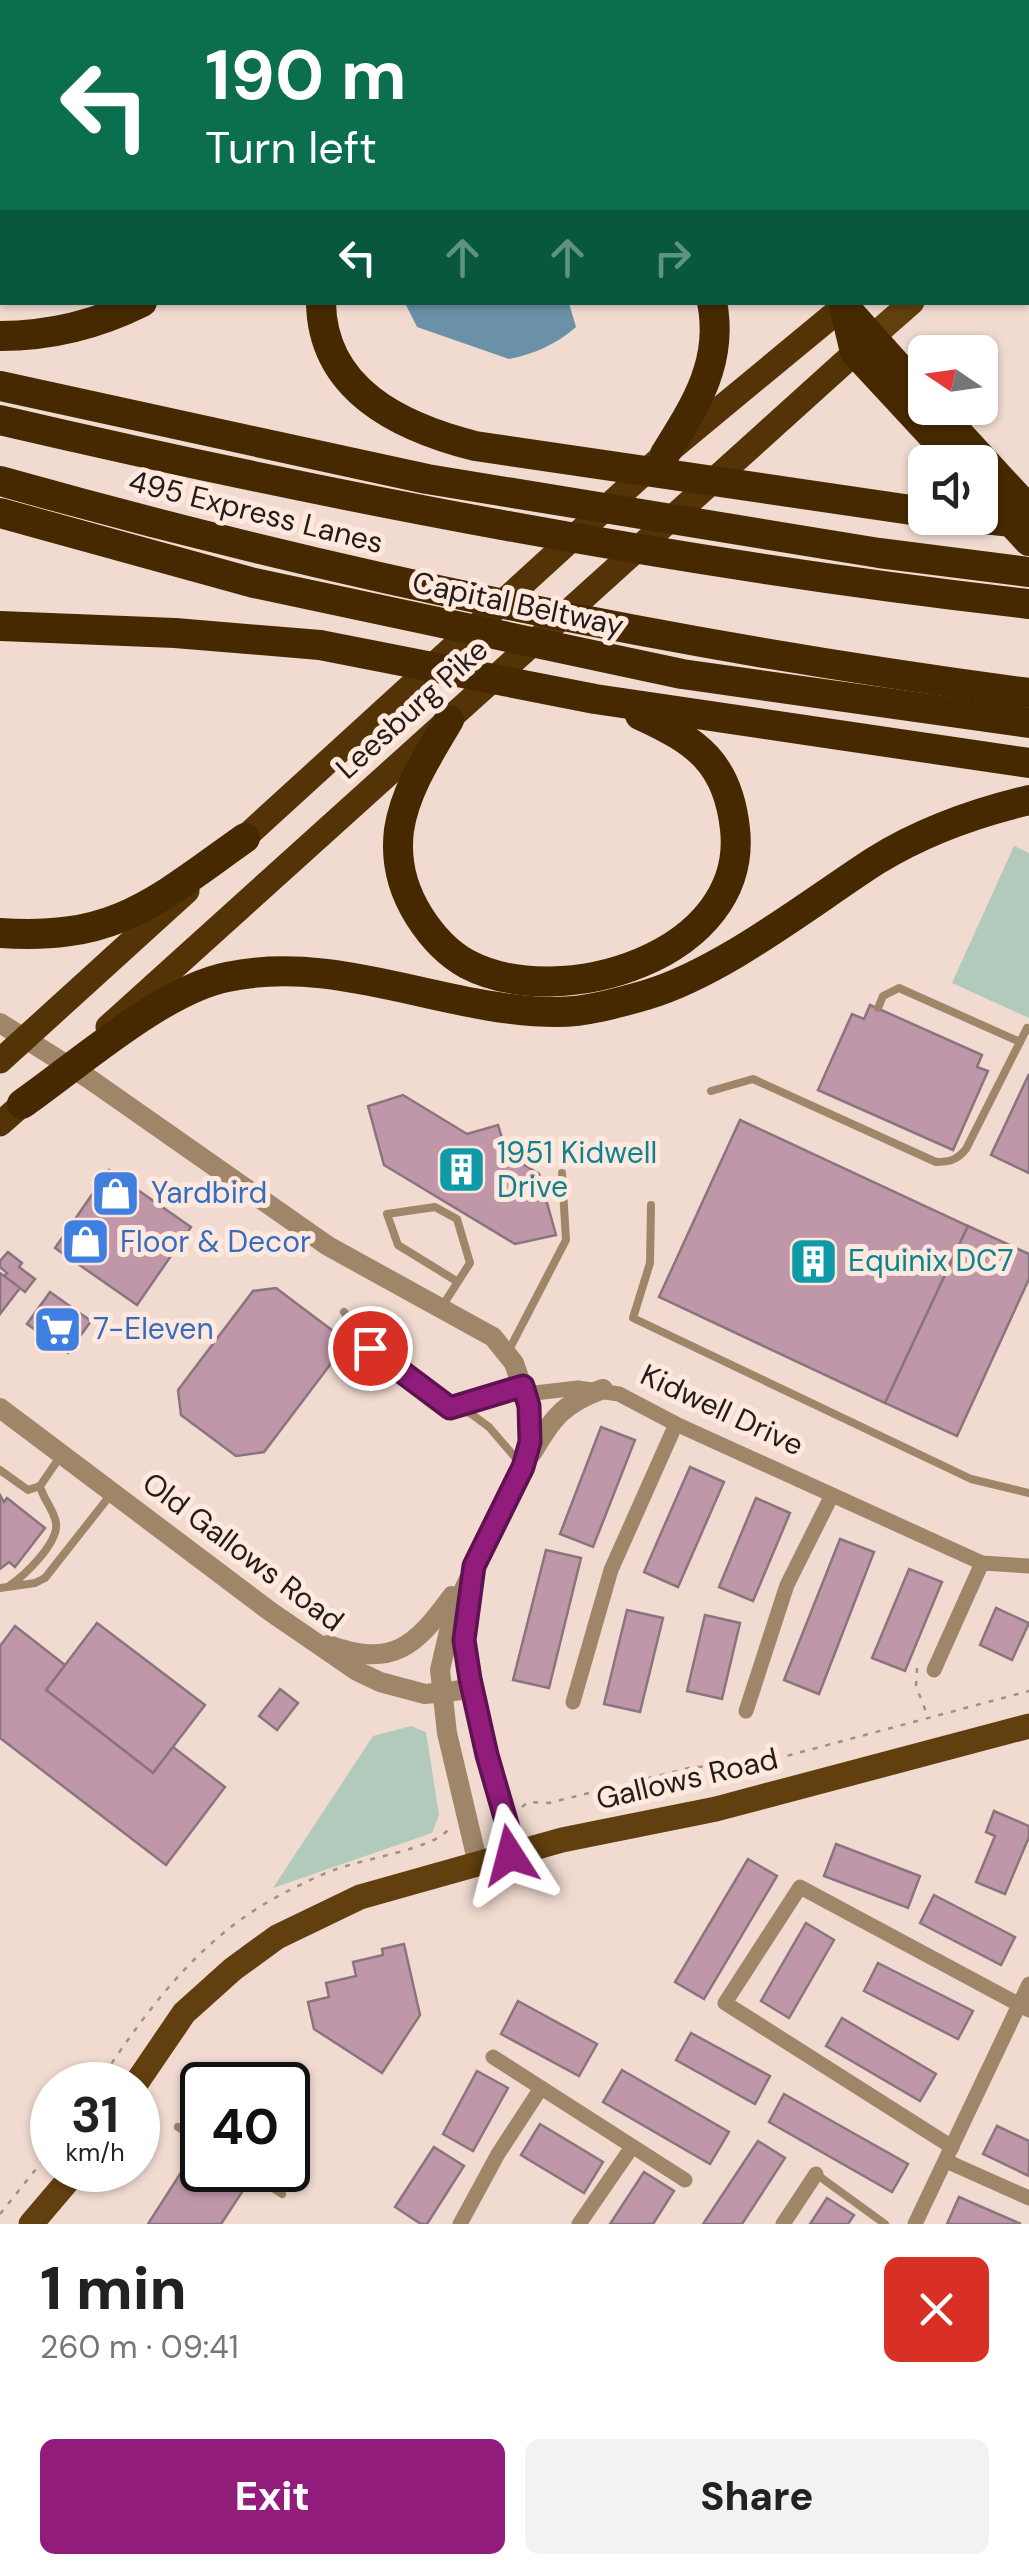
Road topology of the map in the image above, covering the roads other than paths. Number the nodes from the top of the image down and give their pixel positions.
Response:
1 (135, 305) edge
2 (322, 305) edge
3 (712, 305) edge
4 (843, 305) edge
5 (844, 305) edge
6 (909, 305) edge
7 (0, 336) edge
8 (863, 345) junction
9 (908, 382) edge
10 (0, 386) edge
11 (0, 420) edge
12 (955, 445) edge
13 (665, 454) junction
14 (0, 481) edge
15 (998, 484) edge
16 (998, 507) edge
17 (908, 510) edge
18 (1029, 510) edge
19 (0, 512) edge
20 (998, 521) edge
21 (1029, 524) edge
22 (1029, 541) edge
23 (1029, 572) edge
24 (1029, 604) edge
25 (0, 626) edge
26 (106, 630) junction
27 (0, 645) edge
28 (1029, 693) edge
29 (595, 699) junction
30 (449, 720) junction
31 (1029, 724) edge
32 (1029, 763) edge
33 (1029, 800) edge
34 (245, 838) junction
35 (0, 932) edge
36 (878, 1008) dead end
37 (0, 1023) edge
38 (1029, 1030) edge
39 (1020, 1042) junction
40 (0, 1061) edge
41 (711, 1091) dead end
42 (11, 1114) edge
43 (562, 1173) dead end
44 (651, 1206) dead end
45 (458, 1282) junction
46 (441, 1309) junction
47 (344, 1312) dead end
48 (508, 1352) junction
49 (525, 1390) junction
50 (603, 1390) junction
51 (0, 1408) edge
52 (450, 1408) junction
53 (676, 1424) junction
54 (62, 1454) junction
55 (523, 1467) junction
56 (0, 1470) edge
57 (40, 1486) junction
58 (112, 1492) junction
59 (1029, 1493) edge
60 (832, 1495) junction
61 (982, 1563) junction
62 (474, 1566) junction
63 (1029, 1566) edge
64 (4, 1587) edge
65 (304, 1636) junction
66 (934, 1670) road end
67 (472, 1690) junction
68 (440, 1693) junction
69 (572, 1702) dead end
70 (746, 1711) dead end
71 (1029, 1726) edge
72 (510, 1855) junction
73 (478, 1864) junction
74 (1029, 1984) edge
75 (1024, 2008) edge
76 (493, 2056) dead end
77 (148, 2062) edge
78 (541, 2088) junction
79 (632, 2147) junction
80 (949, 2154) junction
81 (816, 2174) joint
82 (685, 2180) dead end
83 (58, 2192) edge
84 (279, 2192) edge
85 (282, 2194) dead end
86 (1029, 2198) edge
87 (31, 2224) edge
88 (460, 2224) edge
89 (579, 2224) edge
90 (783, 2224) edge
91 (885, 2224) edge
92 (915, 2224) edge

1 - 7 highway
2 - 17 highway
3 - 13 highway
4 - 13 highway, Leesburg Pike
5 - 8 highway
6 - 8 main road, Leesburg Pike
8 - 9 highway
8 - 12 highway
8 - 30 highway, Leesburg Pike
10 - 23 highway
11 - 24 highway, 495 Express Lanes
13 - 34 highway, Leesburg Pike
14 - 28 highway, 495 Express Lanes
15 - 18 highway
16 - 22 highway
19 - 31 highway, Capital Beltway
20 - 21 highway
25 - 26 highway
26 - 27 highway
26 - 29 highway
29 - 30 highway
29 - 32 highway
30 - 42 highway, Leesburg Pike
33 - 42 highway
34 - 35 highway
34 - 40 highway, Leesburg Pike
36 - 39 lane
37 - 46 street
38 - 39 lane
39 - 41 lane
43 - 48 lane
44 - 59 lane
45 - 45 lane
45 - 46 lane
46 - 48 street
47 - 52 lane
48 - 49 street
49 - 50 street, Kidwell Drive
49 - 52 lane
49 - 55 street
50 - 53 street, Kidwell Drive
50 - 55 street
51 - 54 street, Old Gallows Road
52 - 55 lane
53 - 60 street, Kidwell Drive
53 - 69 street
54 - 57 lane
54 - 58 street, Old Gallows Road
55 - 62 street
56 - 57 lane
57 - 64 lane
58 - 64 lane
58 - 65 street, Old Gallows Road
60 - 61 street, Kidwell Drive
60 - 70 street
61 - 63 street, Kidwell Drive
61 - 66 street
62 - 65 street
62 - 67 street
62 - 68 street
65 - 68 street, Old Gallows Road
67 - 68 street, Old Gallows Road
67 - 72 street
68 - 73 street
71 - 72 main road, Gallows Road
72 - 73 main road, Gallows Road
73 - 77 main road, Gallows Road
74 - 75 street
75 - 80 street
75 - 80 street
76 - 78 street
78 - 79 street
78 - 88 street
79 - 82 street
79 - 89 street
80 - 86 street
80 - 92 street
81 - 90 street
81 - 91 lane
83 - 87 main road
84 - 85 lane

